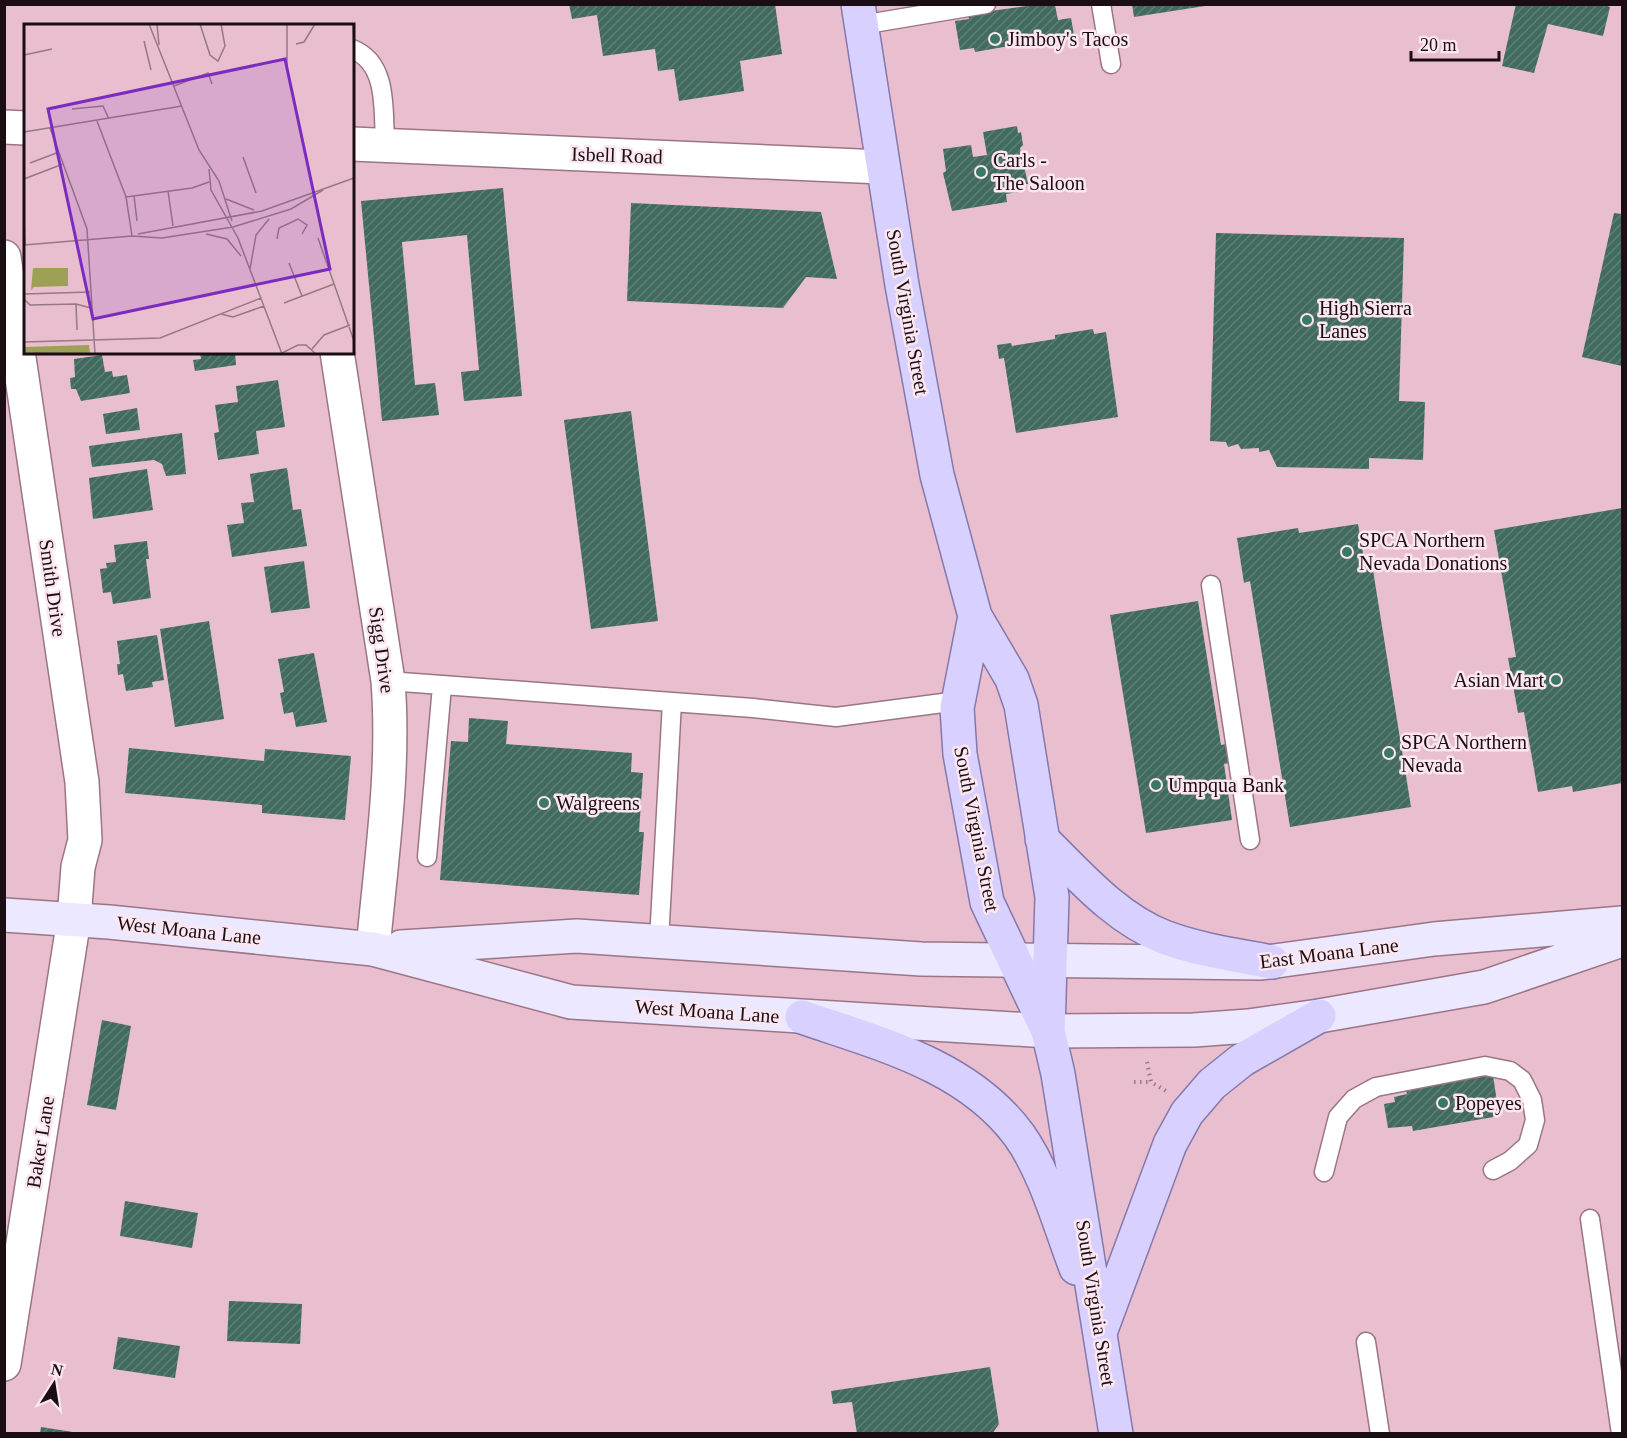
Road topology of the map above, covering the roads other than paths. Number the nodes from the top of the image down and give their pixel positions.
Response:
1 (986, 4) edge
2 (1101, 4) edge
3 (859, 15) edge
4 (354, 50) edge
5 (1111, 64) dead end
6 (4, 127) edge
7 (24, 128) edge
8 (354, 144) edge
9 (385, 146) junction
10 (882, 167) junction
11 (4, 257) edge
12 (7, 295) edge
13 (337, 354) edge
14 (14, 383) edge
15 (1211, 585) dead end
16 (975, 616) junction
17 (388, 681) junction
18 (442, 686) junction
19 (958, 701) junction
20 (672, 702) junction
21 (1042, 839) junction
22 (1250, 840) dead end
23 (427, 857) dead end
24 (4, 915) edge
25 (74, 920) junction
26 (1623, 923) edge
27 (1623, 940) edge
28 (658, 941) junction
29 (373, 949) junction
30 (1034, 961) junction
31 (1272, 962) junction
32 (1319, 1016) junction
33 (802, 1017) junction
34 (1048, 1031) junction
35 (1492, 1170) dead end
36 (1324, 1172) dead end
37 (1590, 1218) dead end
38 (13, 1257) edge
39 (1100, 1332) junction
40 (1366, 1342) dead end
41 (4, 1365) edge
42 (1116, 1434) edge
43 (1380, 1434) edge
44 (1621, 1434) edge

1 - 3 lane
2 - 5 lane
3 - 10 main road, South Virginia Street
4 - 9 lane
6 - 7 street
8 - 9 street, Isbell Road
9 - 10 street, Isbell Road
10 - 16 main road, South Virginia Street
11 - 12 street, Smith Drive
12 - 14 street, Smith Drive
13 - 17 street, Sigg Drive
14 - 25 street, Smith Drive
15 - 22 lane
16 - 19 main road, South Virginia Street
16 - 21 main road, South Virginia Street
17 - 18 lane
17 - 29 street, Sigg Drive
18 - 20 lane
18 - 23 lane
19 - 20 lane
19 - 30 main road, South Virginia Street
20 - 28 lane
21 - 30 main road, South Virginia Street
21 - 31 main road
24 - 25 main road, West Moana Lane
25 - 29 main road, West Moana Lane
25 - 38 street, Baker Lane
26 - 31 main road, East Moana Lane
27 - 32 main road
28 - 29 main road, West Moana Lane
28 - 30 main road, West Moana Lane
29 - 33 main road, West Moana Lane
30 - 31 main road, East Moana Lane
30 - 34 main road, South Virginia Street
32 - 34 main road
32 - 39 main road
33 - 34 main road, West Moana Lane
33 - 39 main road
34 - 39 main road, South Virginia Street
35 - 36 lane
37 - 44 lane
38 - 41 street, Baker Lane
39 - 42 main road, South Virginia Street
40 - 43 lane

